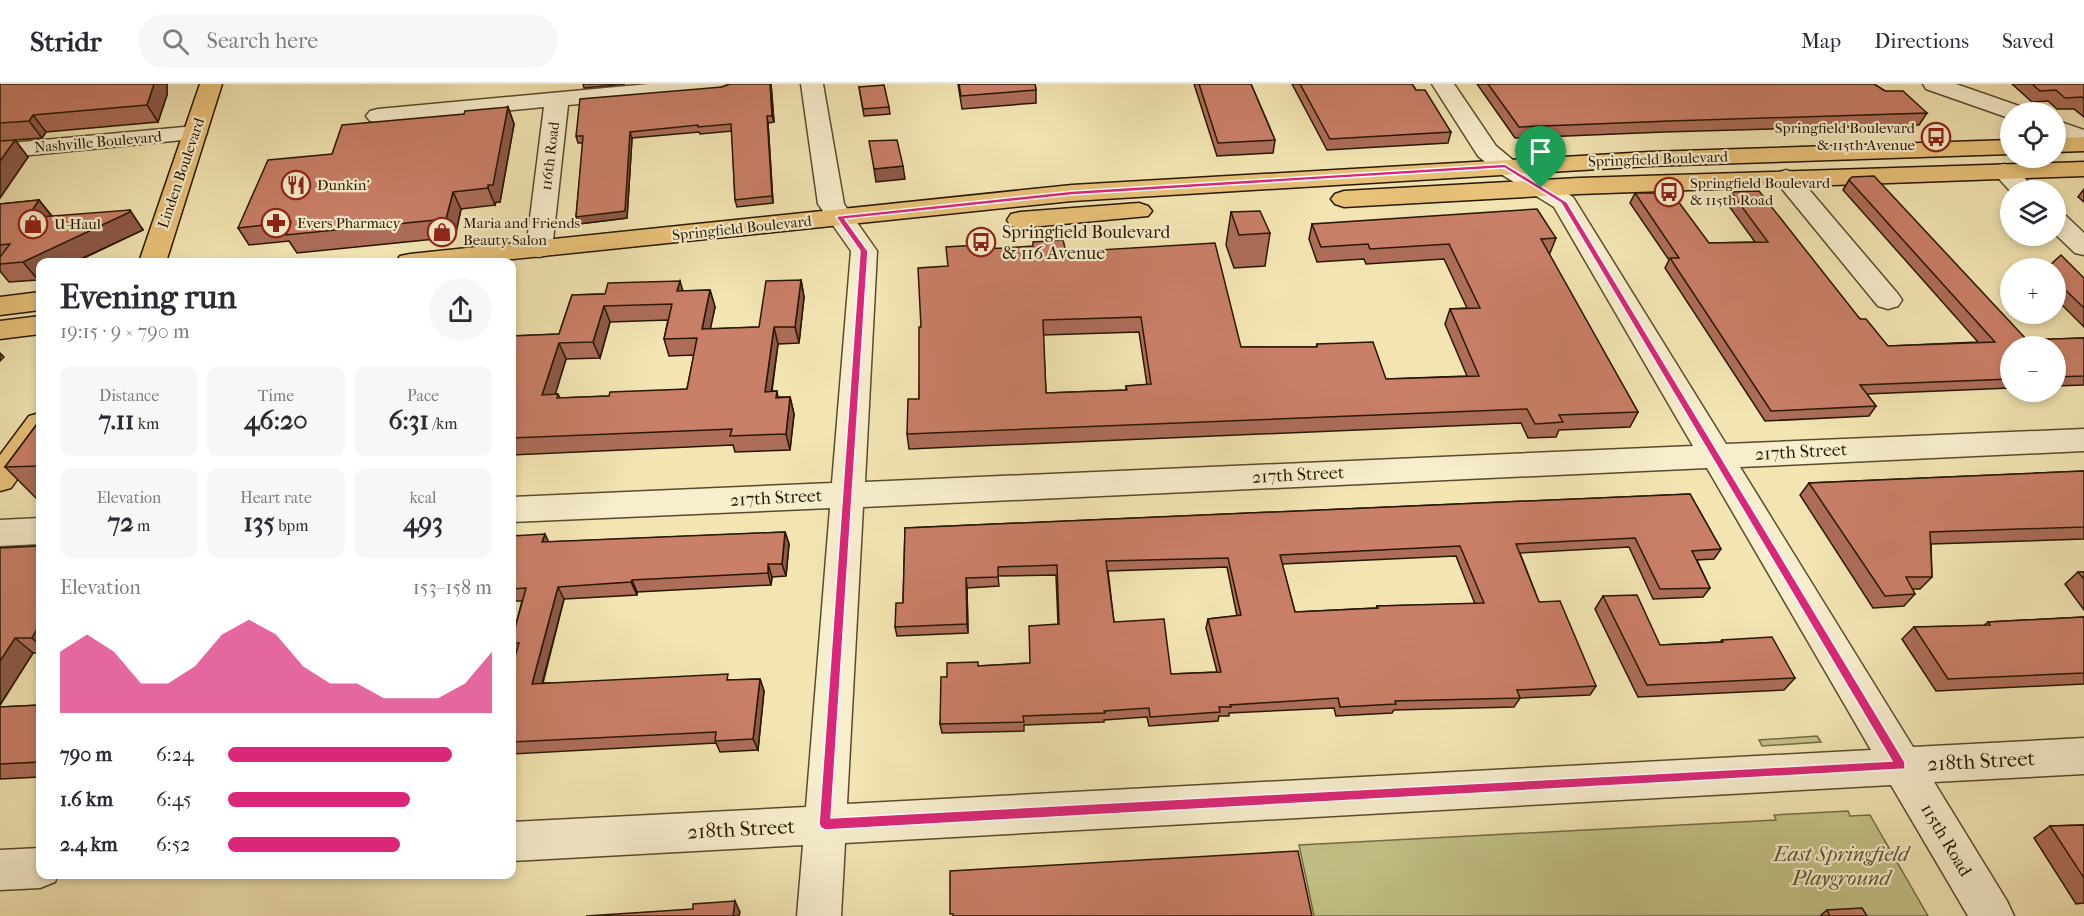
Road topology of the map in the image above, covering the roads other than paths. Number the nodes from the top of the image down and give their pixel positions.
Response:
1 (211, 84) edge
2 (723, 84) edge
3 (812, 84) edge
4 (1443, 84) edge
5 (1934, 84) edge
6 (450, 88) dead end
7 (557, 99) junction
8 (2000, 107) edge
9 (2066, 131) edge
10 (195, 133) junction
11 (2084, 138) edge
12 (2084, 144) edge
13 (2066, 145) edge
14 (2000, 147) edge
15 (0, 151) edge
16 (1505, 166) junction
17 (2084, 169) edge
18 (2004, 171) junction
19 (1786, 178) junction
20 (2013, 180) edge
21 (1541, 188) junction
22 (848, 227) junction
23 (2066, 230) edge
24 (2084, 247) edge
25 (539, 249) junction
26 (153, 258) edge
27 (450, 258) edge
28 (516, 273) edge
29 (1888, 300) dead end
30 (36, 302) edge
31 (0, 306) edge
32 (36, 326) edge
33 (0, 330) edge
34 (36, 430) edge
35 (2084, 440) edge
36 (1717, 456) junction
37 (0, 479) edge
38 (847, 495) junction
39 (516, 510) edge
40 (36, 531) edge
41 (0, 533) edge
42 (2084, 756) edge
43 (1901, 766) junction
44 (825, 824) junction
45 (516, 842) edge
46 (36, 868) edge
47 (0, 870) edge
48 (819, 916) edge
49 (1992, 916) edge

1 - 10 main road, Linden Boulevard
2 - 7 street
3 - 22 street
4 - 16 street, 115th Road
5 - 8 street
6 - 7 street
7 - 25 street, 116th Road
9 - 11 street
10 - 15 street, Nashville Boulevard
10 - 26 main road, Linden Boulevard
12 - 13 main road
14 - 16 main road, Springfield Boulevard
16 - 21 street, 115th Road
16 - 22 main road, Springfield Boulevard
17 - 18 main road, Springfield Boulevard
18 - 19 main road, Springfield Boulevard
18 - 20 street
19 - 21 main road, Springfield Boulevard
19 - 29 street
21 - 22 main road, Springfield Boulevard
21 - 36 street, 115th Road
22 - 25 main road, Springfield Boulevard
22 - 28 main road, Springfield Boulevard
22 - 38 street
23 - 24 street
25 - 27 main road, Springfield Boulevard
30 - 31 main road
32 - 33 main road
34 - 37 main road
35 - 36 street, 217th Street
36 - 38 street, 217th Street
36 - 43 street, 115th Road
38 - 39 street, 217th Street
38 - 44 street
40 - 41 street
42 - 43 street, 218th Street
43 - 44 street, 218th Street
43 - 49 street, 115th Road
44 - 45 street, 218th Street
44 - 48 street
46 - 47 street

